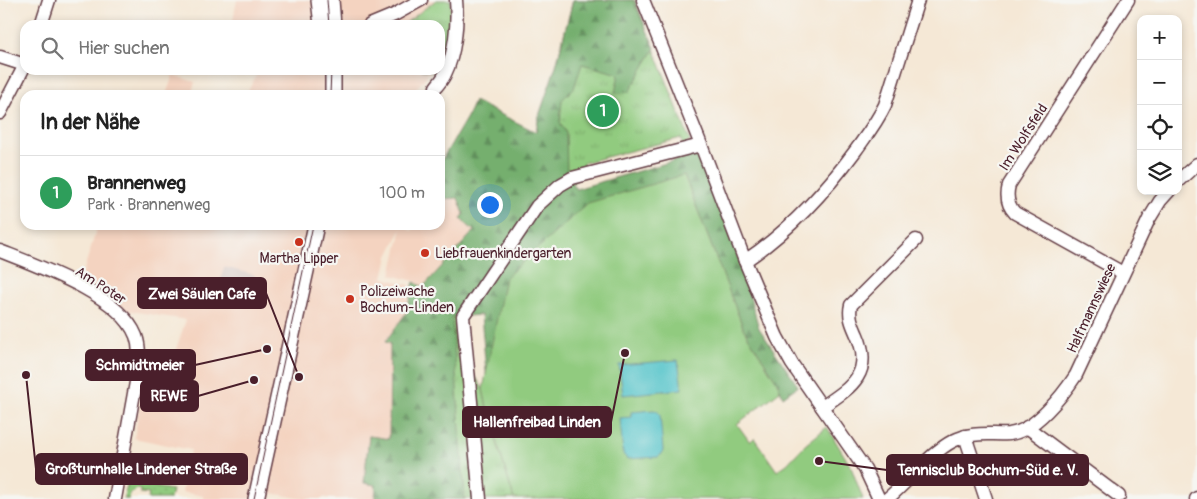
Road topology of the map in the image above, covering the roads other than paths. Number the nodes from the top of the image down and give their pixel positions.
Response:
1 (49, 0) edge
2 (319, 0) edge
3 (331, 0) edge
4 (421, 0) edge
5 (456, 0) edge
6 (643, 0) edge
7 (918, 0) edge
8 (1128, 0) edge
9 (43, 20) edge
10 (321, 20) edge
11 (333, 20) edge
12 (382, 20) edge
13 (0, 57) edge
14 (20, 63) edge
15 (20, 75) edge
16 (333, 75) edge
17 (436, 87) dead end
18 (333, 90) edge
19 (0, 113) edge
20 (701, 145) junction
21 (1197, 164) edge
22 (1182, 177) edge
23 (1165, 195) edge
24 (315, 230) edge
25 (916, 240) dead end
26 (0, 251) edge
27 (745, 261) junction
28 (1123, 274) junction
29 (822, 407) junction
30 (1027, 427) junction
31 (965, 436) junction
32 (1119, 496) dead end
33 (115, 499) edge
34 (256, 499) edge
35 (480, 499) edge
36 (879, 499) edge
37 (887, 499) edge
38 (986, 499) edge

1 - 9 street
2 - 10 street
3 - 11 street
4 - 12 street
5 - 17 street
6 - 20 street
7 - 27 street
8 - 28 street, Im Wolfsfeld
13 - 14 street
15 - 19 street
16 - 18 street
20 - 27 street
20 - 35 street
21 - 22 street
23 - 28 street, Halfmannswiese
24 - 34 street
25 - 29 street
26 - 33 street, Am Poter
27 - 29 street
28 - 30 street, Halfmannswiese
29 - 36 street
30 - 31 street, Halfmannswiese
30 - 32 street
31 - 37 street, Halfmannswiese
31 - 38 street

